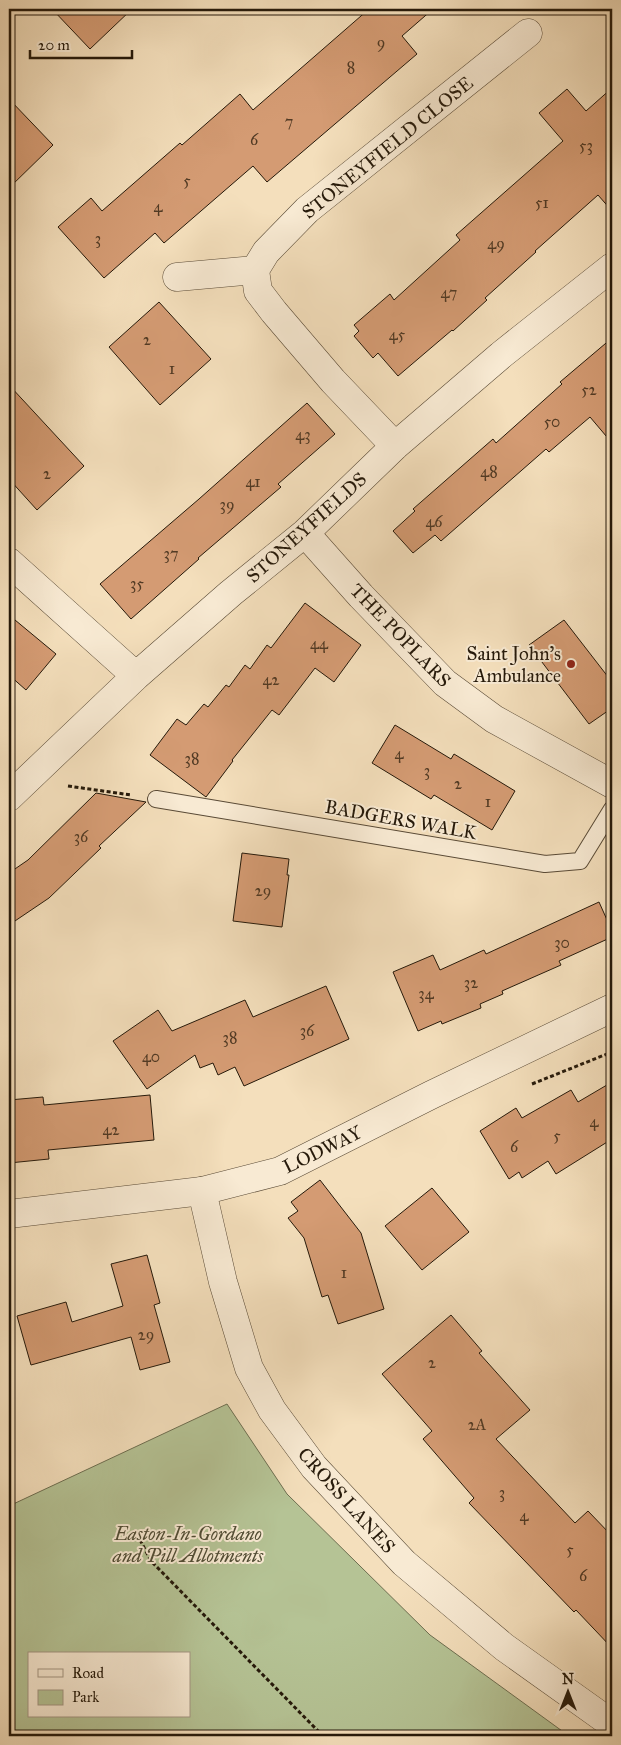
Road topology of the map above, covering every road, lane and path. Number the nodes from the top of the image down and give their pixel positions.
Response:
1 (528, 33) dead end
2 (612, 267) edge
3 (255, 270) junction
4 (177, 277) dead end
5 (395, 446) junction
6 (304, 533) junction
7 (9, 562) edge
8 (136, 676) junction
9 (612, 784) edge
10 (18, 788) edge
11 (156, 798) joint
12 (612, 808) edge
13 (612, 1008) edge
14 (612, 1052) edge
15 (526, 1086) dead end
16 (202, 1191) junction
17 (9, 1214) edge
18 (137, 1534) dead end
19 (612, 1724) edge
20 (323, 1736) edge

1 - 3 street, STONEYFIELD CLOSE
2 - 5 street, STONEYFIELDS
3 - 4 street
3 - 5 street
5 - 6 street, STONEYFIELDS
6 - 8 street, STONEYFIELDS
6 - 9 street, THE POPLARS
7 - 8 street
8 - 10 street, STONEYFIELDS
10 - 11 path
11 - 12 lane, BADGERS WALK
13 - 16 street, LODWAY
14 - 15 path
16 - 17 street, LODWAY
16 - 19 street, CROSS LANES
18 - 20 path

